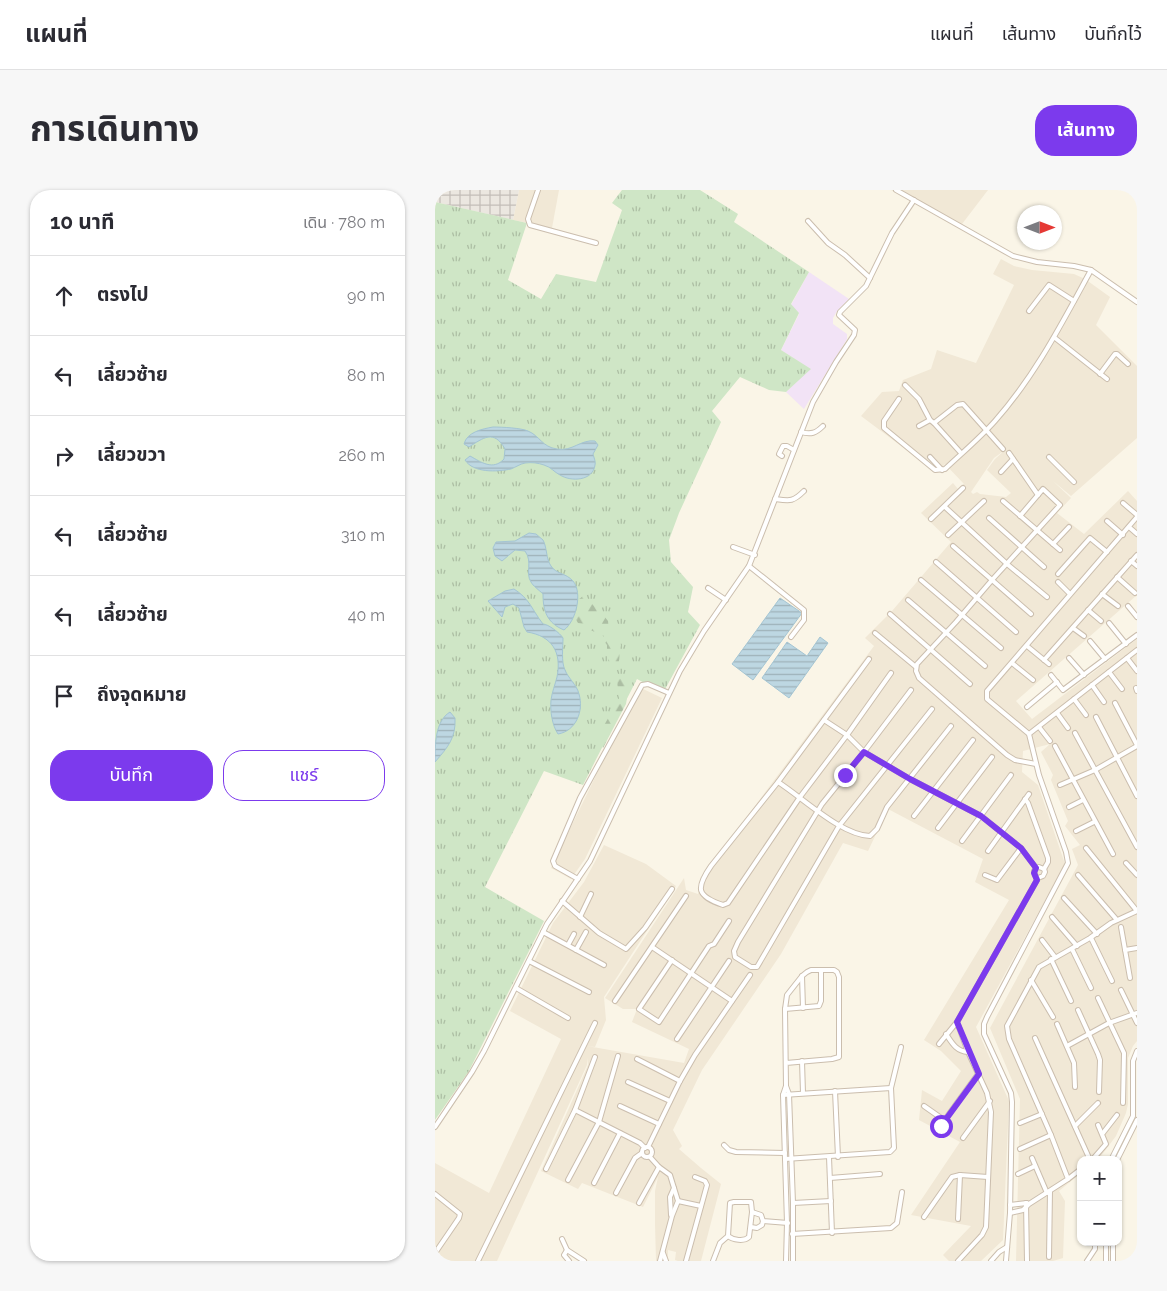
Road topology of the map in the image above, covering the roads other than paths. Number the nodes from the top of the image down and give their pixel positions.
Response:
1 (538, 190) edge
2 (897, 190) edge
3 (914, 200) junction
4 (808, 221) dead end
5 (596, 243) dead end
6 (1091, 270) junction
7 (870, 278) junction
8 (1074, 301) junction
9 (1137, 302) edge
10 (1029, 312) dead end
11 (1055, 338) junction
12 (1128, 364) dead end
13 (1100, 374) junction
14 (1107, 380) dead end
15 (905, 386) dead end
16 (899, 399) dead end
17 (932, 422) junction
18 (823, 426) dead end
19 (919, 426) dead end
20 (986, 430) junction
21 (801, 432) junction
22 (1003, 449) dead end
23 (794, 450) junction
24 (961, 453) junction
25 (1009, 453) dead end
26 (782, 456) dead end
27 (930, 457) dead end
28 (1049, 457) dead end
29 (1013, 459) junction
30 (943, 470) junction
31 (1001, 472) dead end
32 (1074, 482) dead end
33 (963, 488) dead end
34 (804, 491) dead end
35 (1038, 495) junction
36 (775, 499) junction
37 (984, 501) dead end
38 (1003, 501) dead end
39 (1123, 503) dead end
40 (945, 507) junction
41 (1020, 516) junction
42 (1137, 516) edge
43 (989, 518) dead end
44 (931, 519) dead end
45 (1107, 521) dead end
46 (960, 522) junction
47 (1069, 527) dead end
48 (1129, 527) junction
49 (1037, 530) junction
50 (1137, 534) edge
51 (948, 535) dead end
52 (1123, 535) junction
53 (1053, 544) junction
54 (953, 546) dead end
55 (733, 547) dead end
56 (1022, 547) junction
57 (1059, 550) dead end
58 (1107, 552) junction
59 (1137, 554) edge
60 (755, 555) junction
61 (1131, 561) junction
62 (936, 562) dead end
63 (1007, 564) junction
64 (749, 566) junction
65 (1137, 566) edge
66 (1044, 567) dead end
67 (1058, 574) dead end
68 (1117, 577) junction
69 (921, 580) dead end
70 (992, 580) junction
71 (1058, 582) dead end
72 (708, 588) dead end
73 (1135, 593) dead end
74 (1070, 594) junction
75 (1102, 594) junction
76 (977, 597) junction
77 (1047, 597) dead end
78 (726, 600) junction
79 (908, 600) dead end
80 (1118, 606) dead end
81 (1128, 606) dead end
82 (1088, 610) junction
83 (890, 614) dead end
84 (1031, 614) dead end
85 (962, 615) junction
86 (1137, 617) edge
87 (1101, 621) dead end
88 (1109, 622) dead end
89 (1073, 628) junction
90 (947, 632) junction
91 (1016, 632) dead end
92 (875, 633) dead end
93 (1084, 636) dead end
94 (1137, 636) edge
95 (791, 637) dead end
96 (1090, 641) dead end
97 (1126, 644) junction
98 (1027, 646) junction
99 (931, 648) junction
100 (1001, 648) dead end
101 (1137, 650) edge
102 (1069, 658) dead end
103 (1127, 658) junction
104 (869, 659) dead end
105 (1105, 659) junction
106 (1045, 660) junction
107 (1012, 663) junction
108 (1049, 664) dead end
109 (985, 666) dead end
110 (916, 667) junction
111 (1137, 671) edge
112 (1109, 672) junction
113 (891, 673) dead end
114 (1051, 675) dead end
115 (1084, 675) junction
116 (1033, 680) dead end
117 (1057, 682) junction
118 (970, 684) dead end
119 (1092, 685) junction
120 (1123, 689) dead end
121 (911, 690) dead end
122 (669, 693) junction
123 (1074, 699) junction
124 (1104, 702) dead end
125 (1115, 703) dead end
126 (1027, 706) dead end
127 (932, 709) dead end
128 (1057, 713) junction
129 (1086, 715) dead end
130 (1096, 717) dead end
131 (824, 720) junction
132 (951, 726) dead end
133 (1039, 727) junction
134 (1068, 728) dead end
135 (1075, 732) dead end
136 (1029, 734) junction
137 (847, 735) junction
138 (973, 740) dead end
139 (1050, 741) dead end
140 (1055, 746) dead end
141 (1137, 746) edge
142 (864, 752) junction
143 (992, 757) dead end
144 (1117, 757) junction
145 (1036, 764) junction
146 (888, 766) junction
147 (1095, 770) junction
148 (1011, 775) dead end
149 (910, 779) junction
150 (1072, 780) junction
151 (778, 782) junction
152 (1060, 785) dead end
153 (934, 791) junction
154 (1029, 794) dead end
155 (800, 796) junction
156 (1137, 796) edge
157 (1025, 800) junction
158 (1083, 800) junction
159 (958, 803) junction
160 (1069, 807) dead end
161 (818, 811) junction
162 (914, 816) dead end
163 (981, 816) junction
164 (1094, 822) junction
165 (839, 826) junction
166 (938, 828) dead end
167 (1001, 831) junction
168 (1075, 831) dead end
169 (961, 841) dead end
170 (1137, 847) edge
171 (1021, 848) junction
172 (1086, 848) dead end
173 (988, 851) dead end
174 (1113, 854) dead end
175 (1126, 863) dead end
176 (1036, 868) junction
177 (1044, 869) junction
178 (985, 875) dead end
179 (1078, 875) dead end
180 (1137, 875) edge
181 (578, 878) junction
182 (1037, 880) junction
183 (673, 889) dead end
184 (591, 894) dead end
185 (686, 896) dead end
186 (1064, 898) dead end
187 (562, 901) junction
188 (1137, 911) edge
189 (580, 917) junction
190 (1052, 917) dead end
191 (1117, 920) junction
192 (729, 921) dead end
193 (1121, 927) dead end
194 (543, 932) junction
195 (586, 932) dead end
196 (574, 934) dead end
197 (1097, 934) junction
198 (1091, 938) junction
199 (1042, 940) dead end
200 (568, 945) junction
201 (1077, 946) junction
202 (652, 947) junction
203 (1072, 948) junction
204 (1137, 948) edge
205 (576, 950) junction
206 (1125, 950) junction
207 (1053, 958) junction
208 (672, 960) junction
209 (529, 961) junction
210 (729, 961) dead end
211 (605, 965) dead end
212 (821, 970) junction
213 (691, 974) junction
214 (750, 975) dead end
215 (802, 976) junction
216 (1131, 978) dead end
217 (1031, 980) junction
218 (1112, 981) dead end
219 (711, 987) junction
220 (516, 988) junction
221 (1091, 988) dead end
222 (1121, 990) dead end
223 (589, 992) dead end
224 (1098, 998) dead end
225 (615, 1001) dead end
226 (732, 1001) junction
227 (1071, 1001) dead end
228 (803, 1008) junction
229 (785, 1010) junction
230 (1078, 1010) dead end
231 (1135, 1013) edge
232 (1053, 1017) dead end
233 (568, 1018) dead end
234 (595, 1022) dead end
235 (957, 1022) junction
236 (1109, 1023) junction
237 (1137, 1023) edge
238 (1057, 1024) dead end
239 (945, 1034) junction
240 (1089, 1034) junction
241 (1035, 1038) dead end
242 (677, 1039) dead end
243 (939, 1044) dead end
244 (1067, 1046) junction
245 (901, 1047) dead end
246 (1137, 1050) edge
247 (968, 1052) junction
248 (618, 1056) dead end
249 (595, 1057) dead end
250 (637, 1059) dead end
251 (802, 1061) junction
252 (786, 1063) junction
253 (979, 1074) junction
254 (680, 1081) junction
255 (628, 1082) dead end
256 (786, 1086) junction
257 (1075, 1087) dead end
258 (891, 1088) junction
259 (835, 1091) junction
260 (1099, 1092) dead end
261 (803, 1093) junction
262 (789, 1094) junction
263 (783, 1095) junction
264 (670, 1101) junction
265 (990, 1101) junction
266 (1098, 1103) dead end
267 (1123, 1104) dead end
268 (620, 1106) dead end
269 (924, 1106) dead end
270 (575, 1110) junction
271 (1042, 1114) junction
272 (1117, 1115) dead end
273 (944, 1120) junction
274 (1137, 1120) edge
275 (599, 1122) junction
276 (1020, 1123) dead end
277 (659, 1124) junction
278 (1098, 1125) dead end
279 (941, 1126) dead end
280 (1075, 1126) junction
281 (435, 1127) edge
282 (619, 1133) junction
283 (1103, 1133) junction
284 (1051, 1135) junction
285 (963, 1138) dead end
286 (724, 1145) dead end
287 (646, 1148) junction
288 (1020, 1149) dead end
289 (642, 1153) junction
290 (785, 1153) junction
291 (1089, 1156) edge
292 (1095, 1156) edge
293 (1113, 1156) edge
294 (1119, 1156) edge
295 (650, 1157) junction
296 (829, 1157) junction
297 (838, 1157) junction
298 (1031, 1158) dead end
299 (791, 1159) junction
300 (785, 1160) junction
301 (1035, 1166) junction
302 (659, 1167) junction
303 (546, 1169) dead end
304 (1077, 1172) edge
305 (879, 1174) dead end
306 (1018, 1174) dead end
307 (961, 1175) junction
308 (695, 1177) dead end
309 (988, 1177) junction
310 (830, 1178) junction
311 (1068, 1179) junction
312 (568, 1180) dead end
313 (594, 1183) dead end
314 (674, 1188) junction
315 (901, 1192) dead end
316 (1049, 1192) junction
317 (435, 1194) edge
318 (616, 1194) dead end
319 (679, 1201) junction
320 (831, 1201) junction
321 (639, 1203) dead end
322 (793, 1203) junction
323 (1010, 1205) junction
324 (1027, 1205) junction
325 (701, 1206) junction
326 (752, 1212) junction
327 (1010, 1213) junction
328 (672, 1216) junction
329 (924, 1217) dead end
330 (958, 1218) dead end
331 (763, 1221) junction
332 (787, 1223) junction
333 (793, 1223) junction
334 (751, 1227) junction
335 (832, 1232) junction
336 (787, 1234) junction
337 (793, 1234) junction
338 (727, 1236) junction
339 (561, 1239) dead end
340 (1095, 1246) edge
341 (1106, 1246) edge
342 (1113, 1246) edge
343 (1007, 1247) junction
344 (567, 1250) junction
345 (435, 1253) edge
346 (663, 1253) junction
347 (1049, 1257) dead end
348 (478, 1261) edge
349 (569, 1261) edge
350 (584, 1261) edge
351 (660, 1261) edge
352 (666, 1261) edge
353 (686, 1261) edge
354 (713, 1261) edge
355 (786, 1261) edge
356 (793, 1261) edge
357 (958, 1261) edge
358 (991, 1261) edge
359 (1006, 1261) edge
360 (1027, 1261) edge
361 (1087, 1261) edge
362 (1105, 1261) edge
363 (1113, 1261) edge

1 - 5 street
2 - 3 street
3 - 6 street
3 - 7 street
4 - 7 street
6 - 8 street
6 - 9 street
7 - 21 street
8 - 10 street
8 - 11 street
11 - 13 street
11 - 20 street
12 - 13 street
13 - 14 street
15 - 17 street
16 - 30 street
17 - 19 street
17 - 20 street
17 - 24 street
18 - 21 street
20 - 22 street
20 - 24 street
21 - 23 street
23 - 26 street
23 - 36 street
24 - 30 street
25 - 29 street
27 - 30 street
28 - 32 street
29 - 31 street
29 - 35 street
33 - 40 street
34 - 36 street
35 - 41 street
35 - 49 street
36 - 60 street
37 - 46 street
38 - 41 street
39 - 42 street
40 - 44 street
40 - 46 street
41 - 49 street
42 - 48 street
43 - 56 street
45 - 52 street
46 - 51 street
46 - 63 street
47 - 53 street
48 - 50 street
48 - 52 street
49 - 53 street
49 - 56 street
52 - 58 street
53 - 57 street
54 - 70 street
55 - 60 street
56 - 63 street
56 - 66 street
58 - 67 street
58 - 74 street
59 - 61 street
60 - 64 street
61 - 65 street
61 - 68 street
62 - 76 street
63 - 70 street
63 - 77 street
64 - 78 street
64 - 95 street
68 - 73 street
68 - 75 street
69 - 85 street
70 - 76 street
70 - 84 street
71 - 74 street
72 - 78 street
74 - 98 street
75 - 80 street
75 - 82 street
76 - 85 street
76 - 91 street
78 - 122 street
79 - 90 street
81 - 86 street
82 - 87 street
82 - 89 street
83 - 99 street
85 - 90 street
85 - 100 street
88 - 97 street
89 - 93 street
89 - 106 street
90 - 99 street
90 - 109 street
92 - 110 street
94 - 97 street
96 - 105 street
97 - 105 street
98 - 106 street
98 - 107 street
99 - 110 street
99 - 118 street
101 - 103 street
102 - 115 street
103 - 111 street
103 - 112 street
104 - 131 street
105 - 115 street
106 - 108 street
107 - 116 street
107 - 136 street
110 - 145 street
112 - 119 street
112 - 120 street
113 - 137 street
114 - 117 street
115 - 117 street
117 - 126 street
119 - 123 street
119 - 124 street
121 - 142 street
122 - 181 street
122 - 181 street
123 - 128 street
123 - 129 street
125 - 141 street
127 - 146 street
128 - 133 street
128 - 134 street
130 - 144 street
131 - 137 street
131 - 151 street
132 - 149 street
133 - 136 street
133 - 139 street
135 - 147 street
136 - 145 street
137 - 142 street
137 - 155 street
138 - 153 street
140 - 150 street
141 - 144 street
142 - 146 street
142 - 161 street
143 - 159 street
144 - 147 street
144 - 156 street
145 - 323 street
146 - 149 street
146 - 165 street
147 - 150 street
147 - 170 street
148 - 163 street
149 - 153 street
149 - 165 street
150 - 152 street
150 - 158 street
151 - 155 street
151 - 155 street
153 - 159 street
153 - 162 street
154 - 157 street
155 - 161 street
157 - 167 street
157 - 177 street
158 - 160 street
158 - 164 street
159 - 163 street
159 - 166 street
161 - 165 street
161 - 165 street
163 - 167 street
163 - 169 street
164 - 168 street
164 - 174 street
167 - 171 street
167 - 173 street
171 - 176 street
171 - 178 street
172 - 188 street
175 - 180 street
176 - 177 street
176 - 182 street
177 - 182 street
179 - 191 street
181 - 187 street
182 - 235 street
183 - 189 street
184 - 189 street
185 - 202 street
186 - 197 street
187 - 189 street
187 - 194 street
188 - 191 street
190 - 201 street
191 - 197 street
192 - 213 street
193 - 206 street
194 - 200 street
194 - 209 street
195 - 205 street
196 - 200 street
197 - 198 street
198 - 201 street
198 - 218 street
199 - 207 street
200 - 205 street
201 - 203 street
202 - 208 street
202 - 225 street
203 - 207 street
203 - 221 street
204 - 206 street
205 - 211 street
206 - 216 street
207 - 217 street
207 - 227 street
208 - 213 street
208 - 213 street
209 - 220 street
209 - 223 street
210 - 219 street
212 - 215 street
212 - 228 street
212 - 251 street
213 - 219 street
214 - 226 street
215 - 228 street
215 - 229 street
217 - 232 street
217 - 271 street
219 - 226 street
219 - 242 street
220 - 233 street
220 - 281 street
222 - 231 street
224 - 236 street
226 - 254 street
228 - 229 street
229 - 252 street
230 - 240 street
231 - 236 street
231 - 237 street
234 - 348 street
235 - 239 street
235 - 247 street
236 - 240 street
236 - 267 street
238 - 244 street
239 - 243 street
239 - 247 street
240 - 244 street
240 - 260 street
241 - 280 street
244 - 257 street
245 - 258 street
246 - 293 street
247 - 253 street
248 - 275 street
249 - 270 street
250 - 254 street
251 - 252 street
251 - 261 street
252 - 256 street
253 - 265 street
253 - 273 street
254 - 264 street
255 - 264 street
256 - 262 street
256 - 263 street
258 - 259 street
258 - 297 street
259 - 261 street
259 - 297 street
261 - 262 street
262 - 263 street
262 - 299 street
263 - 290 street
264 - 277 street
265 - 285 street
265 - 309 street
266 - 280 street
268 - 277 street
269 - 273 street
270 - 275 street
270 - 303 street
271 - 276 street
271 - 284 street
272 - 283 street
273 - 279 street
274 - 294 street
275 - 282 street
275 - 312 street
277 - 287 street
278 - 283 street
280 - 291 street
282 - 287 street
282 - 313 street
283 - 292 street
284 - 288 street
284 - 311 street
286 - 290 street
287 - 289 street
287 - 295 street
289 - 295 street
289 - 318 street
290 - 300 street
295 - 302 street
296 - 297 street
296 - 299 street
296 - 310 street
298 - 301 street
299 - 300 street
299 - 322 street
300 - 332 street
301 - 306 street
301 - 316 street
302 - 314 street
302 - 321 street
304 - 311 street
305 - 310 street
307 - 309 street
307 - 329 street
307 - 330 street
308 - 325 street
309 - 357 street
310 - 320 street
311 - 316 street
314 - 319 street
314 - 328 street
315 - 335 street
316 - 324 street
316 - 347 street
317 - 345 street
319 - 325 street
319 - 328 street
320 - 322 street
320 - 335 street
322 - 333 street
323 - 324 street
323 - 327 street
324 - 327 street
324 - 360 street
325 - 353 street
326 - 331 street
326 - 334 street
326 - 338 street
327 - 343 street
328 - 346 street
331 - 332 street
331 - 334 street
332 - 333 street
332 - 336 street
333 - 337 street
334 - 338 street
335 - 337 street
336 - 337 street
336 - 355 street
337 - 356 street
338 - 354 street
339 - 344 street
340 - 361 street
341 - 362 street
342 - 363 street
343 - 358 street
343 - 359 street
344 - 349 street
344 - 350 street
346 - 351 street
346 - 352 street

